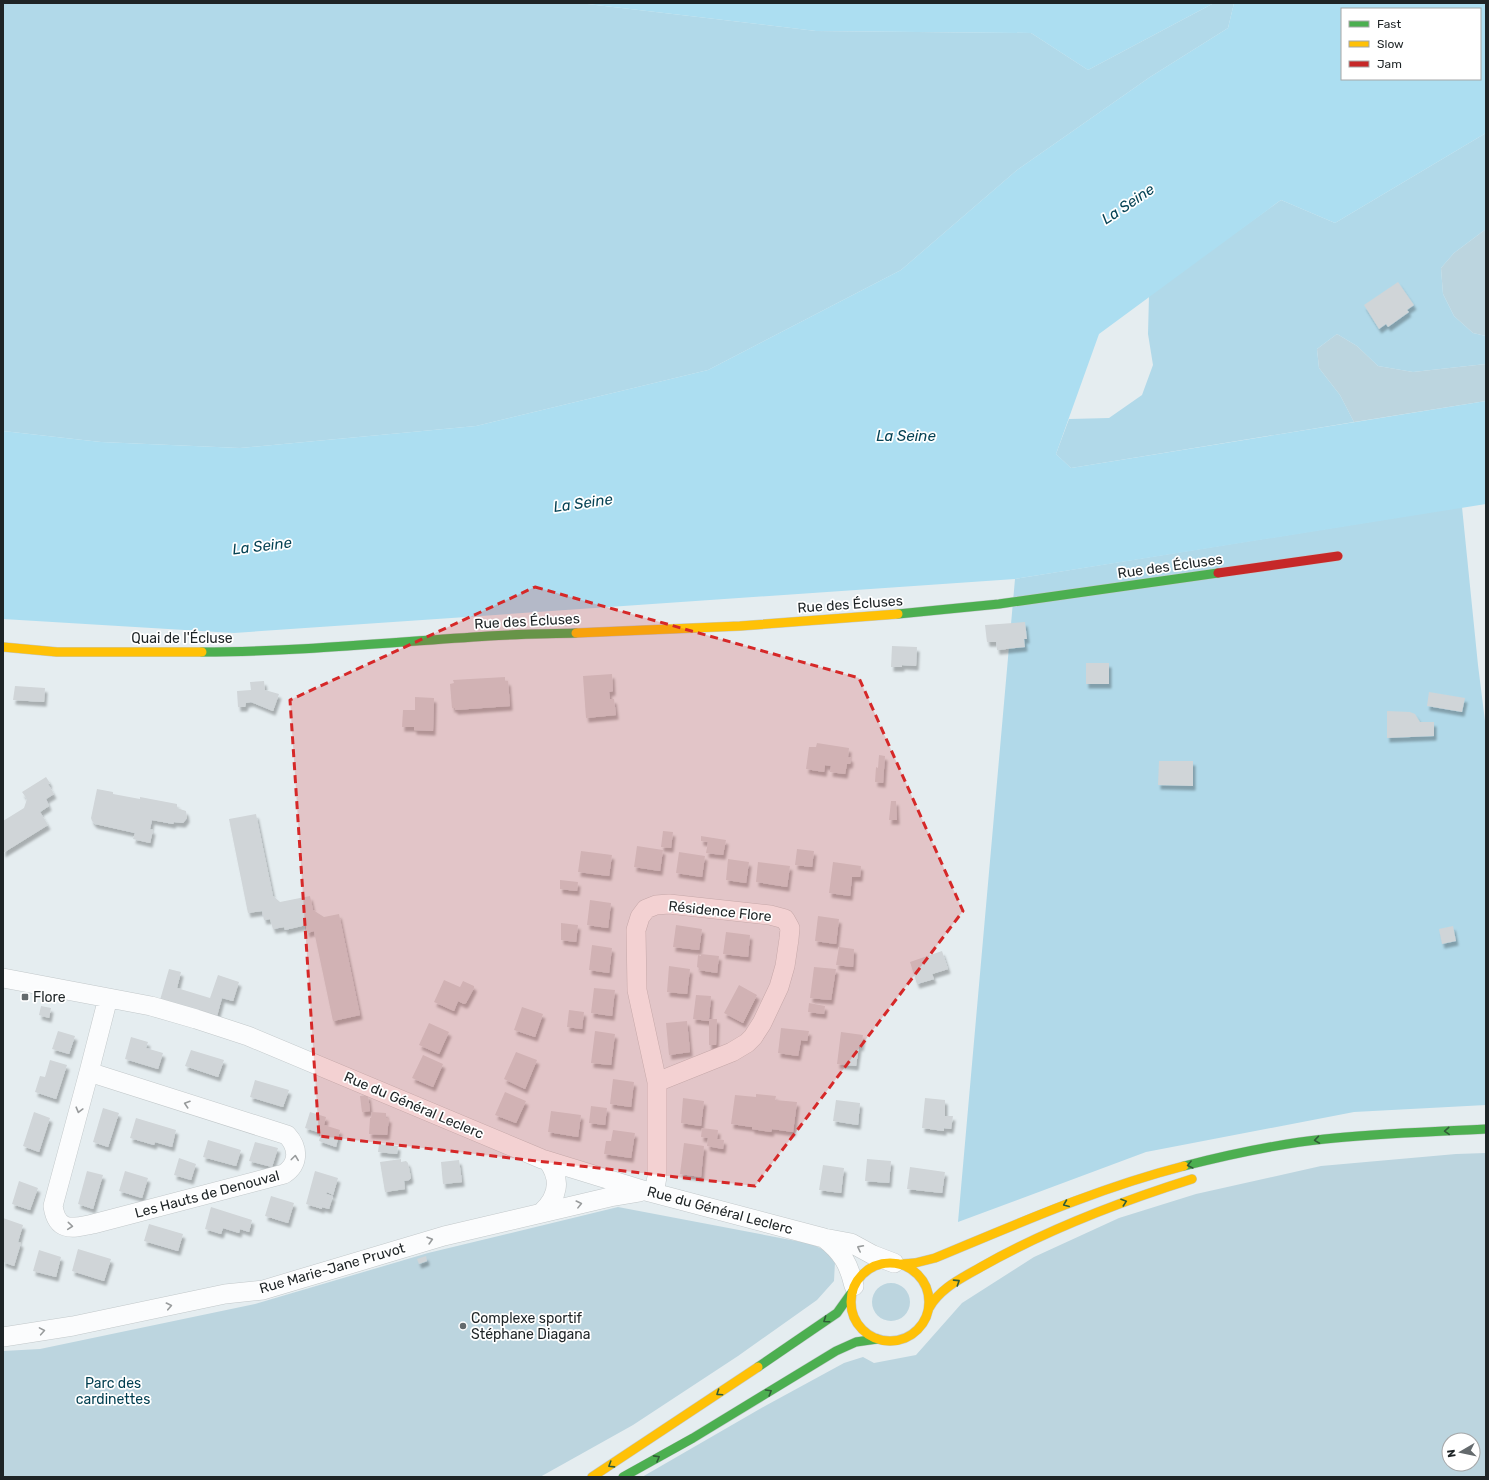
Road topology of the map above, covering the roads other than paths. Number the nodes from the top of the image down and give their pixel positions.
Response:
1 (1338, 556) dead end
2 (360, 646) joint
3 (3, 647) edge
4 (3, 978) edge
5 (108, 998) junction
6 (89, 1072) junction
7 (657, 1082) junction
8 (1486, 1129) edge
9 (548, 1161) junction
10 (1202, 1176) dead end
11 (650, 1192) junction
12 (541, 1214) junction
13 (824, 1238) junction
14 (898, 1264) junction
15 (853, 1289) junction
16 (929, 1308) junction
17 (3, 1337) edge
18 (878, 1339) junction
19 (592, 1477) edge
20 (623, 1477) edge

1 - 2 main road, Rue des Écluses
2 - 3 main road, Quai de l'Écluse
4 - 5 street, Rue du Général Leclerc
5 - 6 street, Les Hauts de Denouval
5 - 9 street, Rue du Général Leclerc
6 -> 6 street, Les Hauts de Denouval
7 - 7 street, Résidence Flore
7 - 11 street, Résidence Flore
8 -> 14 main road
9 - 11 street, Rue du Général Leclerc
9 - 12 street
16 -> 10 main road
12 -> 11 street, Rue Marie-Jane Pruvot
11 - 13 street, Rue du Général Leclerc
17 -> 12 street, Rue Marie-Jane Pruvot
14 -> 13 street, Rue du Général Leclerc
13 - 15 street, Rue du Général Leclerc
14 - 15 main road
14 - 16 main road
15 - 18 main road
15 -> 19 main road
16 - 18 main road
20 -> 18 main road

